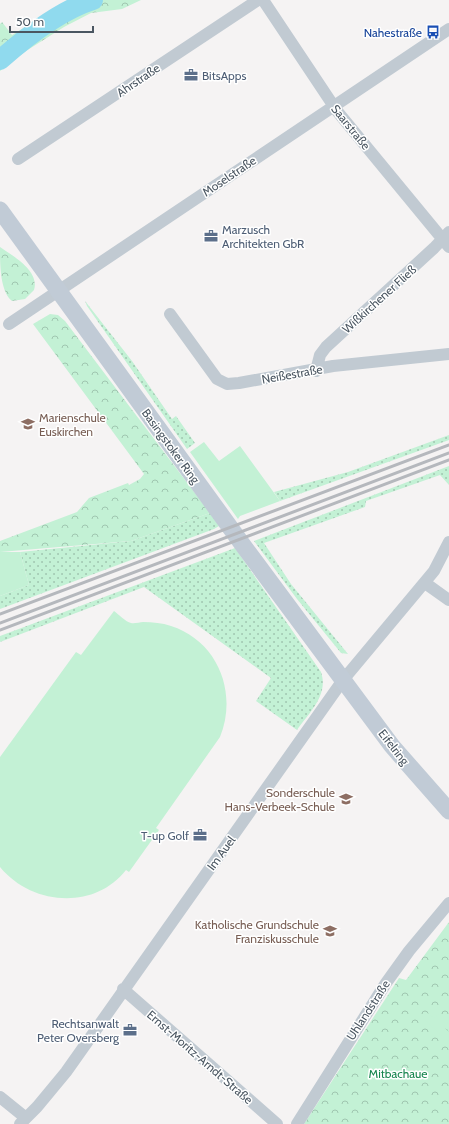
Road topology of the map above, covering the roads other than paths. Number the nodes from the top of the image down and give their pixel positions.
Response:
1 (258, 0) edge
2 (263, 0) edge
3 (447, 36) edge
4 (334, 106) junction
5 (18, 159) dead end
6 (0, 210) edge
7 (447, 239) edge
8 (60, 291) junction
9 (170, 314) dead end
10 (9, 324) dead end
11 (449, 354) edge
12 (316, 370) junction
13 (449, 542) edge
14 (425, 583) junction
15 (449, 600) edge
16 (343, 680) junction
17 (449, 811) edge
18 (449, 903) edge
19 (124, 990) junction
20 (0, 1097) edge
21 (23, 1121) edge
22 (277, 1124) edge
23 (297, 1124) edge

1 - 5 street, Ahrstraße
2 - 4 street, Saarstraße
3 - 4 street, Moselstraße
4 - 7 street, Saarstraße
4 - 8 street, Moselstraße
6 - 8 main road, Basingstoker Ring
7 - 12 street, Wißkirchener Fließ
8 - 10 street, Moselstraße
8 - 16 main road, Basingstoker Ring
9 - 12 street, Neißestraße
11 - 12 street, Neißestraße
13 - 14 street, Im Auel
14 - 15 street
14 - 16 street, Im Auel
16 - 17 main road, Eifelring
16 - 19 street, Im Auel
18 - 23 street, Uhlandstraße
19 - 21 street, Im Auel
19 - 22 street, Ernst-Moritz-Arndt-Straße
20 - 21 street

